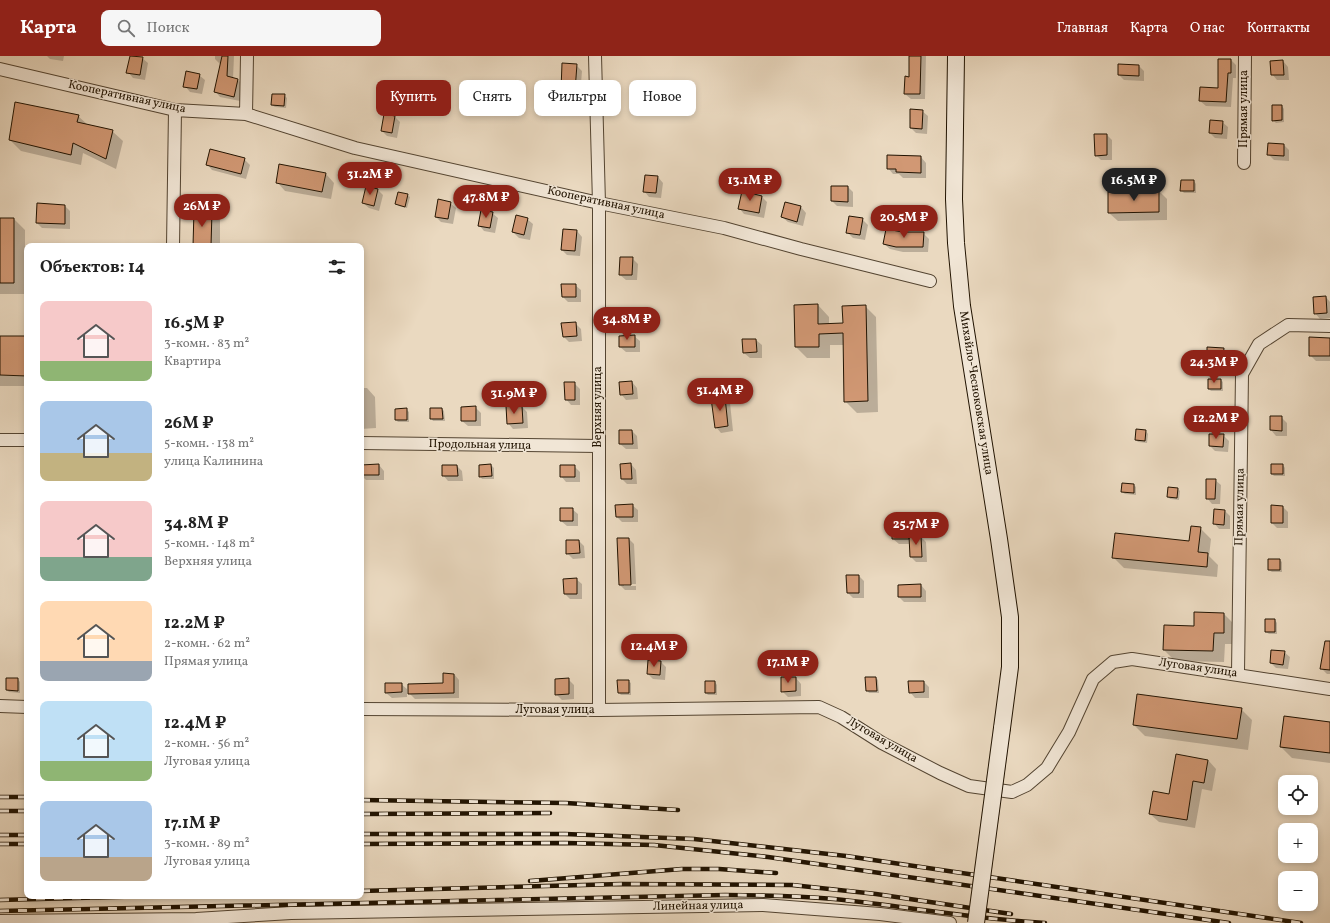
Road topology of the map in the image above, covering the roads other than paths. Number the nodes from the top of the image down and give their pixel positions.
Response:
1 (247, 56) edge
2 (595, 56) edge
3 (956, 56) edge
4 (1245, 56) edge
5 (0, 69) edge
6 (175, 110) junction
7 (246, 114) junction
8 (1244, 163) dead end
9 (599, 203) junction
10 (173, 243) edge
11 (930, 281) dead end
12 (1330, 326) edge
13 (0, 440) edge
14 (24, 440) edge
15 (364, 443) edge
16 (598, 446) junction
17 (1238, 673) junction
18 (1330, 689) edge
19 (0, 706) edge
20 (24, 707) edge
21 (364, 709) edge
22 (599, 710) junction
23 (251, 919) edge
24 (0, 921) edge
25 (211, 921) edge
26 (950, 923) edge
27 (976, 923) edge

1 - 7 street
2 - 9 street, Верхняя улица
3 - 27 street, Михайло-Чесноковская улица, bridge
4 - 8 street, Прямая улица
5 - 6 street, Кооперативная улица
6 - 7 street, Кооперативная улица
6 - 10 street
7 - 9 street, Кооперативная улица
9 - 11 street, Кооперативная улица
9 - 16 street, Верхняя улица
12 - 17 street, Прямая улица
13 - 14 street
15 - 16 street, Продольная улица
16 - 22 street, Верхняя улица
17 - 18 street, Луговая улица
17 - 22 street, Луговая улица
19 - 20 street
21 - 22 street, Луговая улица
23 - 25 street, Линейная улица
23 - 26 street, Линейная улица
24 - 25 street, Линейная улица

